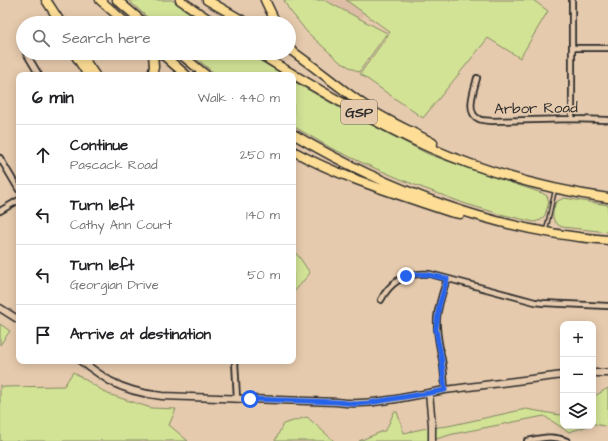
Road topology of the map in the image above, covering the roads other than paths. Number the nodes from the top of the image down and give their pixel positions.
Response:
1 (40, 0) edge
2 (46, 0) edge
3 (100, 0) edge
4 (117, 0) edge
5 (180, 0) edge
6 (208, 0) edge
7 (266, 0) edge
8 (572, 0) edge
9 (50, 16) edge
10 (56, 16) edge
11 (118, 16) edge
12 (136, 16) edge
13 (204, 16) edge
14 (235, 16) edge
15 (272, 16) edge
16 (572, 48) junction
17 (608, 48) edge
18 (296, 51) edge
19 (296, 54) edge
20 (301, 57) junction
21 (30, 60) edge
22 (78, 60) edge
23 (85, 60) edge
24 (155, 60) edge
25 (169, 60) edge
26 (188, 60) edge
27 (270, 60) edge
28 (37, 72) edge
29 (86, 72) edge
30 (93, 72) edge
31 (153, 72) edge
32 (183, 72) edge
33 (202, 72) edge
34 (290, 72) edge
35 (296, 76) edge
36 (477, 78) dead end
37 (572, 119) junction
38 (608, 120) edge
39 (296, 136) edge
40 (296, 152) edge
41 (0, 158) edge
42 (465, 161) junction
43 (16, 185) edge
44 (555, 188) junction
45 (608, 198) edge
46 (16, 202) edge
47 (0, 210) edge
48 (490, 218) junction
49 (546, 231) junction
50 (608, 240) edge
51 (447, 279) junction
52 (381, 300) dead end
53 (608, 306) edge
54 (0, 308) edge
55 (16, 318) edge
56 (87, 364) edge
57 (235, 364) edge
58 (596, 373) edge
59 (608, 373) edge
60 (560, 374) edge
61 (445, 390) junction
62 (429, 393) junction
63 (237, 399) junction
64 (432, 441) edge
65 (527, 441) edge
66 (567, 441) edge

1 - 9 highway
2 - 10 highway
3 - 11 highway
4 - 12 highway
5 - 13 highway
6 - 14 highway
7 - 15 highway
8 - 16 street
16 - 17 street
16 - 37 street
18 - 20 highway
19 - 20 highway
20 - 42 highway
21 - 28 street
22 - 29 highway
23 - 30 highway
24 - 31 highway
25 - 32 highway
26 - 33 highway
27 - 34 highway, GSP
35 - 42 highway, GSP
36 - 37 street, Arbor Road
37 - 38 street, Arbor Road
39 - 48 highway
40 - 48 highway
41 - 43 street
42 - 44 highway, GSP
44 - 45 highway, GSP
44 - 49 lane
46 - 47 street
48 - 49 highway
49 - 50 highway
51 - 52 street
51 - 53 street
51 - 61 street
54 - 55 street
56 - 63 street
57 - 63 street
58 - 59 street
60 - 61 street
61 - 62 street
62 - 63 street
62 - 64 street
65 - 66 street

